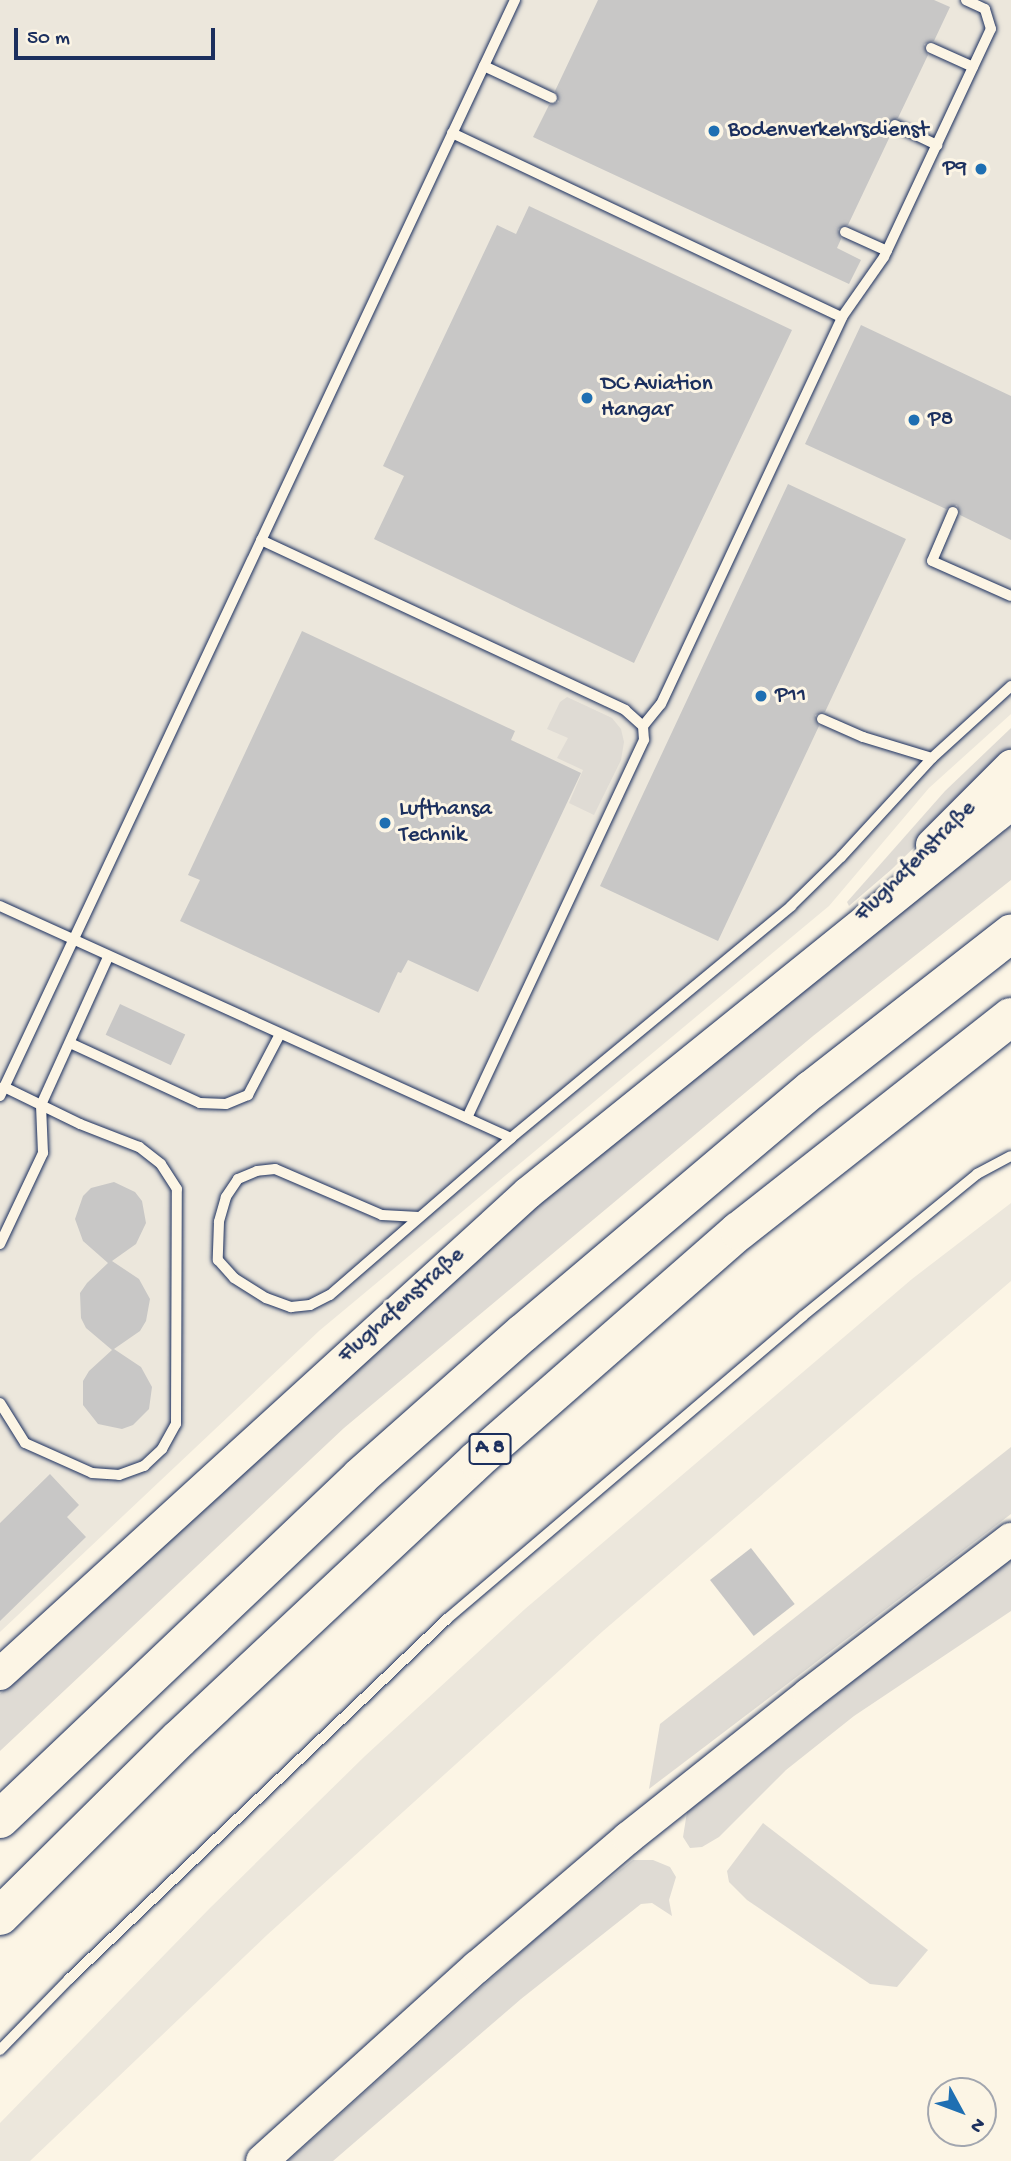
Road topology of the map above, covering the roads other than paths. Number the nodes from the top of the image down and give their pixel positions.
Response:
1 (515, 0) edge
2 (966, 0) edge
3 (931, 48) dead end
4 (484, 66) junction
5 (973, 67) junction
6 (552, 98) dead end
7 (895, 125) dead end
8 (452, 133) junction
9 (937, 145) junction
10 (845, 232) dead end
11 (887, 251) junction
12 (842, 317) junction
13 (953, 512) dead end
14 (261, 540) junction
15 (1011, 596) edge
16 (1011, 685) edge
17 (822, 719) dead end
18 (643, 726) junction
19 (932, 758) junction
20 (1011, 766) edge
21 (1011, 804) edge
22 (0, 906) edge
23 (1011, 933) edge
24 (72, 941) junction
25 (107, 957) junction
26 (820, 957) junction
27 (1011, 1017) edge
28 (280, 1034) junction
29 (69, 1043) junction
30 (2, 1091) edge
31 (41, 1105) junction
32 (467, 1118) junction
33 (511, 1138) junction
34 (1011, 1156) edge
35 (419, 1217) junction
36 (0, 1244) edge
37 (0, 1403) edge
38 (1011, 1539) edge
39 (0, 1674) edge
40 (0, 1819) edge
41 (0, 1916) edge
42 (0, 2050) edge
43 (262, 2161) edge

1 - 4 lane
2 - 5 lane
3 - 5 lane
4 - 6 lane
4 - 8 lane
5 - 9 lane
7 - 9 lane
8 - 12 lane
8 - 14 lane
9 - 11 lane
10 - 11 lane
11 - 12 lane
12 - 18 lane
13 - 15 lane
14 - 18 lane
14 - 24 lane
16 - 19 lane
17 - 19 lane
18 - 32 lane
19 - 33 lane
20 - 26 main road, Flughafenstraße
21 - 26 main road, Flughafenstraße
22 - 24 lane
23 - 40 highway
24 - 25 lane
24 - 30 lane
25 - 28 lane
25 - 29 lane
26 - 39 main road, Flughafenstraße
27 - 41 highway, A 8
28 - 29 lane
28 - 32 lane
29 - 31 lane
30 - 31 lane
31 - 36 lane
31 - 37 lane
32 - 33 lane
33 - 35 lane
34 - 42 lane
35 - 35 lane
38 - 43 main road

